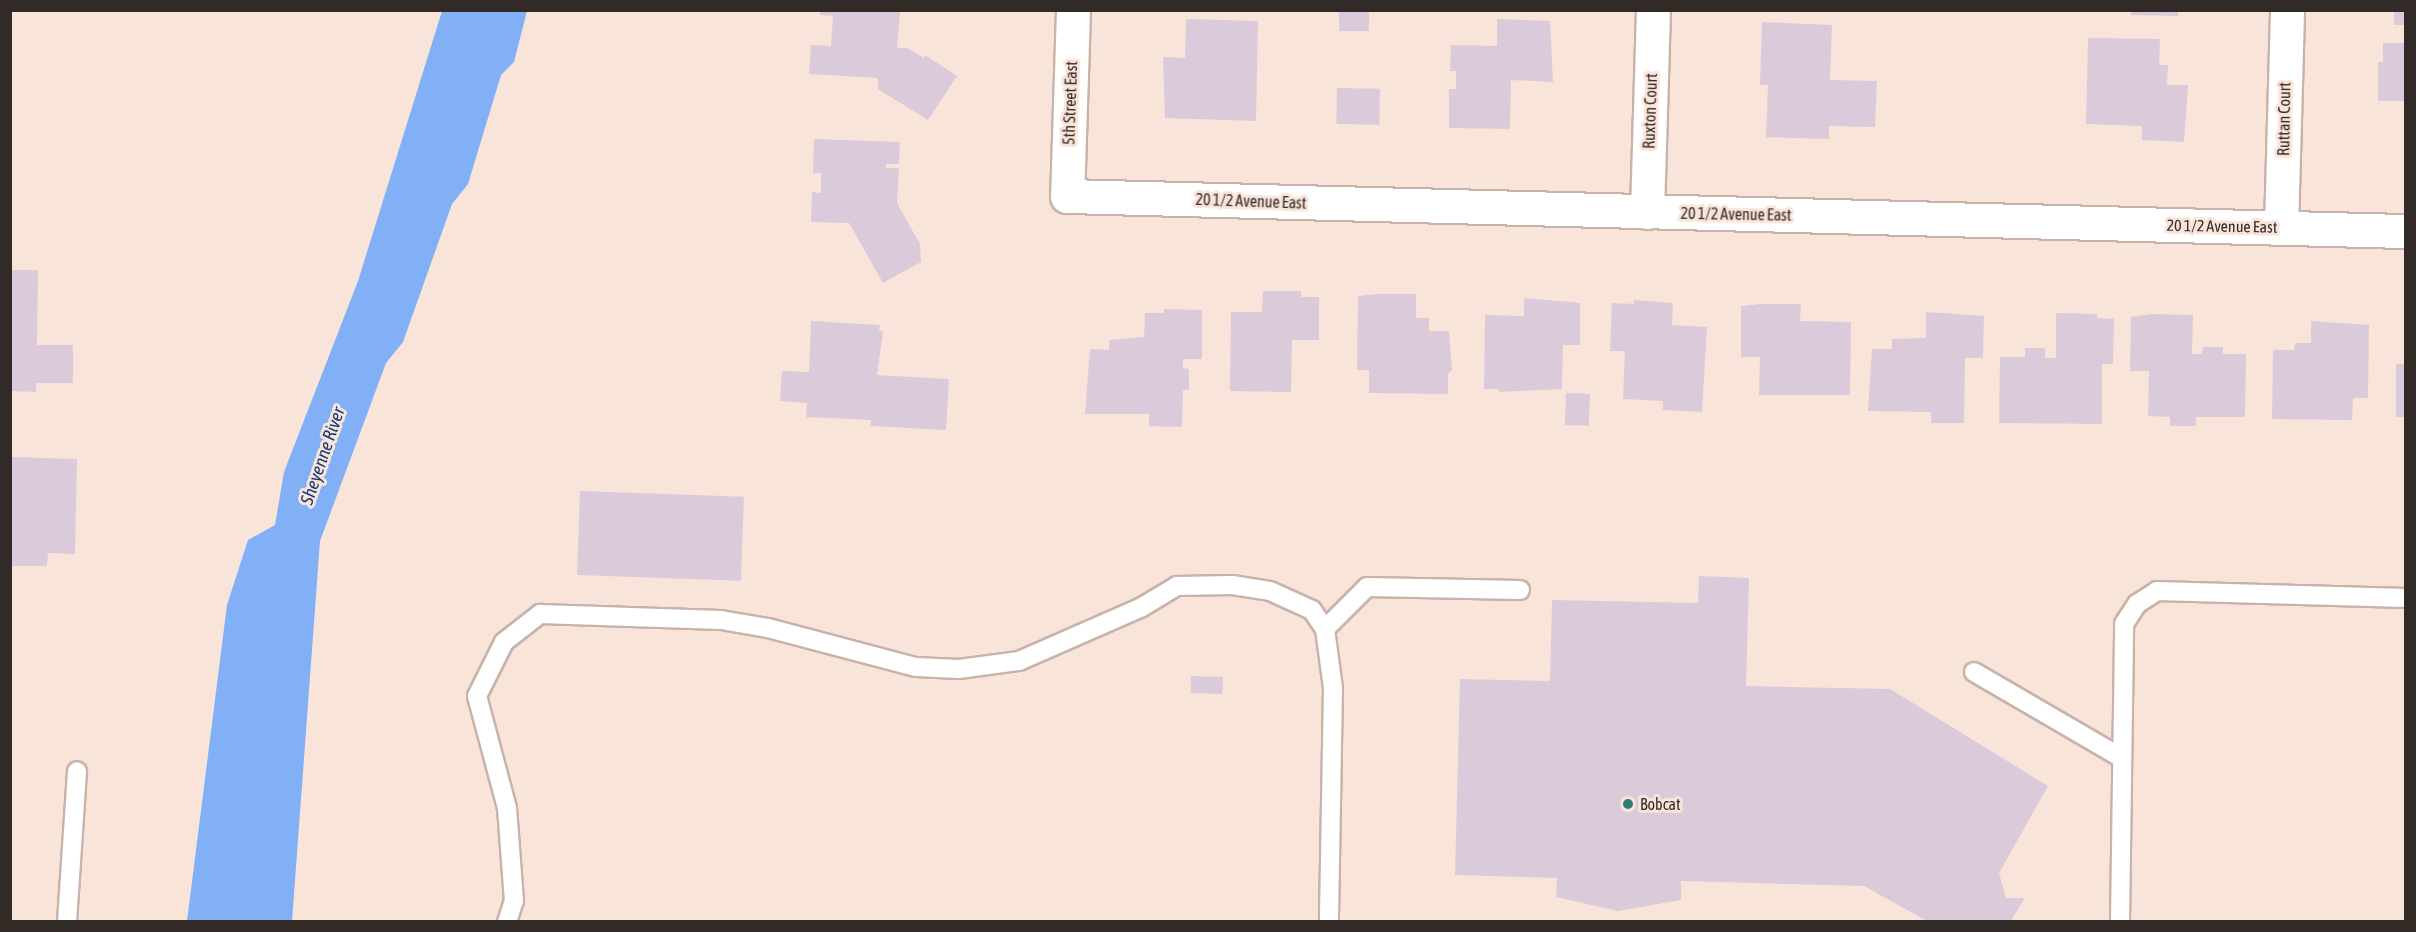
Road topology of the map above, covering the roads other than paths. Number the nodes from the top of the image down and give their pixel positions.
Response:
1 (1073, 10) edge
2 (1653, 10) edge
3 (2287, 10) edge
4 (1067, 196) joint
5 (1647, 212) junction
6 (2281, 227) junction
7 (2406, 231) edge
8 (1520, 590) dead end
9 (2406, 598) edge
10 (1325, 629) junction
11 (1974, 672) dead end
12 (2120, 757) junction
13 (77, 771) dead end
14 (67, 921) edge
15 (507, 921) edge
16 (1329, 921) edge
17 (2120, 921) edge

1 - 4 street, 5th Street East
2 - 5 street, Ruxton Court
3 - 6 street, Ruttan Court
4 - 5 street, 20 1/2 Avenue East
5 - 6 street, 20 1/2 Avenue East
6 - 7 street, 20 1/2 Avenue East
8 - 10 lane
9 - 12 lane
10 - 15 lane
10 - 16 lane
11 - 12 lane
12 - 17 lane
13 - 14 lane

